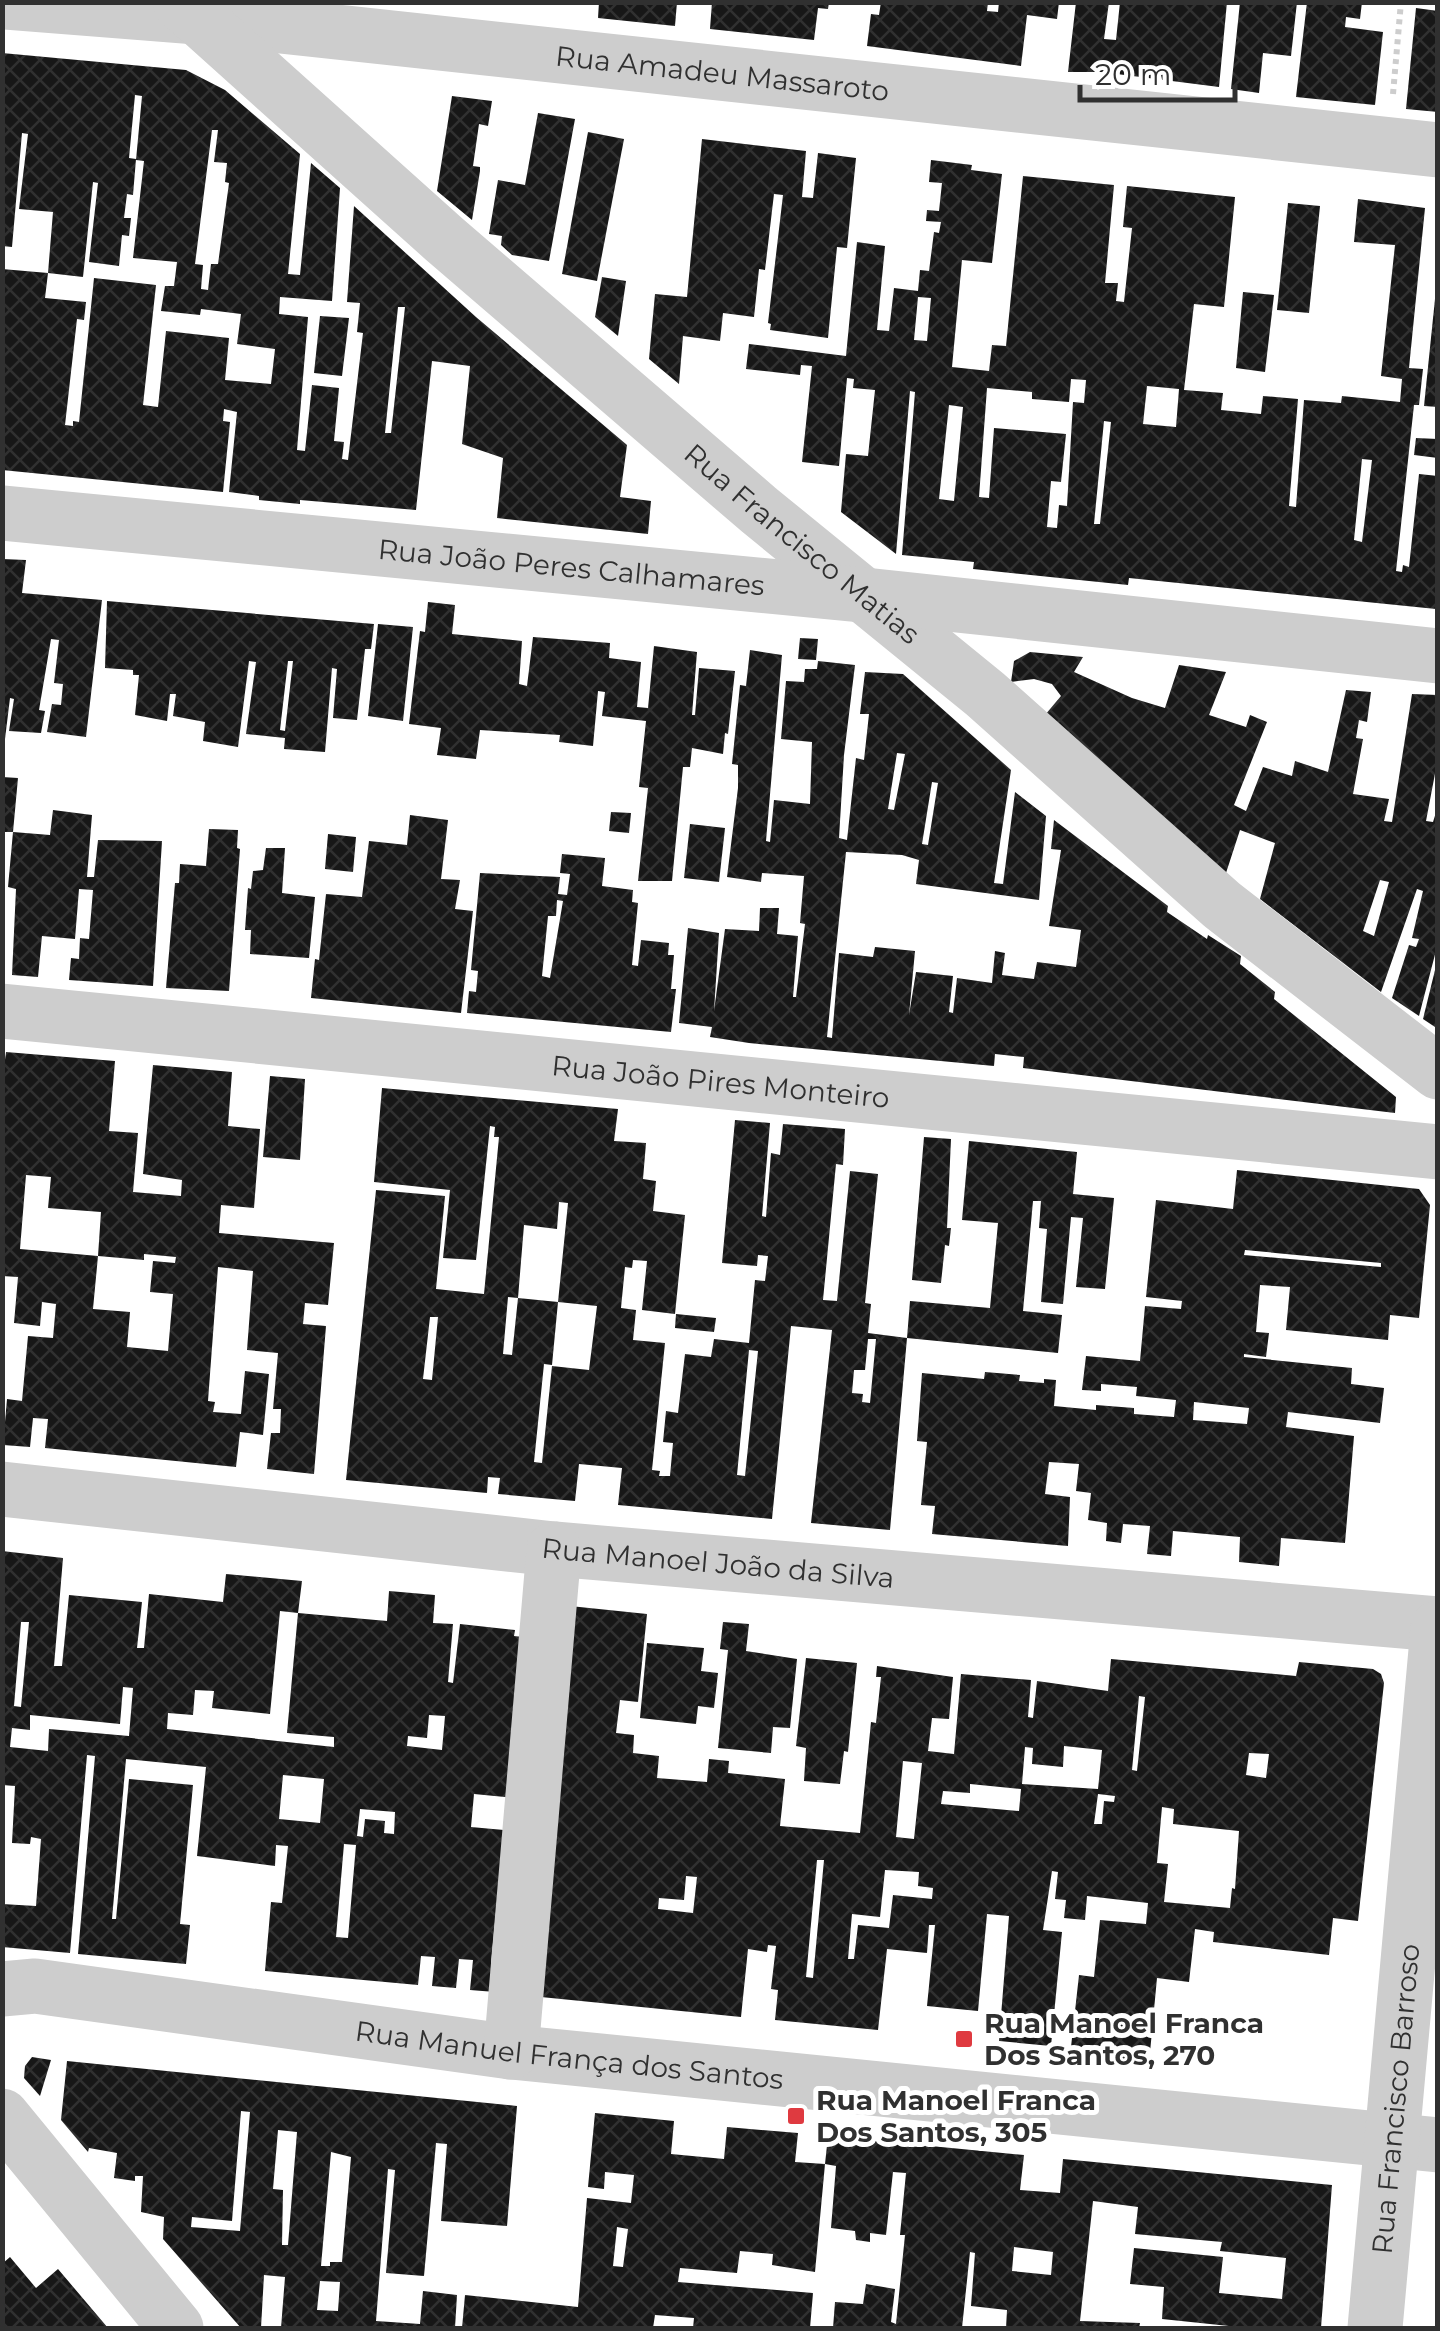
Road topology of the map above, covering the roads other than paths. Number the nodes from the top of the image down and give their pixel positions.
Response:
1 (6, 2) edge
2 (189, 10) edge
3 (1438, 150) edge
4 (2, 513) edge
5 (863, 594) junction
6 (1438, 656) edge
7 (2, 1011) edge
8 (1438, 1072) edge
9 (1438, 1152) edge
10 (2, 1489) edge
11 (554, 1548) junction
12 (1438, 1626) edge
13 (2, 1989) edge
14 (511, 2052) junction
15 (2, 2116) edge
16 (1416, 2143) edge
17 (176, 2328) edge
18 (1374, 2328) edge

1 - 2 street, Rua Amadeu Massaroto
2 - 3 street, Rua Amadeu Massaroto
2 - 5 street, Rua Francisco Matias
4 - 5 street, Rua João Peres Calhamares
5 - 6 street, Rua João Peres Calhamares
5 - 8 street, Rua Francisco Matias
7 - 9 street, Rua João Pires Monteiro
10 - 11 street, Rua Manoel João da Silva
11 - 12 street, Rua Manoel João da Silva
11 - 14 street
12 - 16 street, Rua Francisco Barroso
13 - 14 street, Rua Manuel França dos Santos
14 - 16 street, Rua Manuel França dos Santos
15 - 17 street
16 - 18 street, Rua Francisco Barroso

